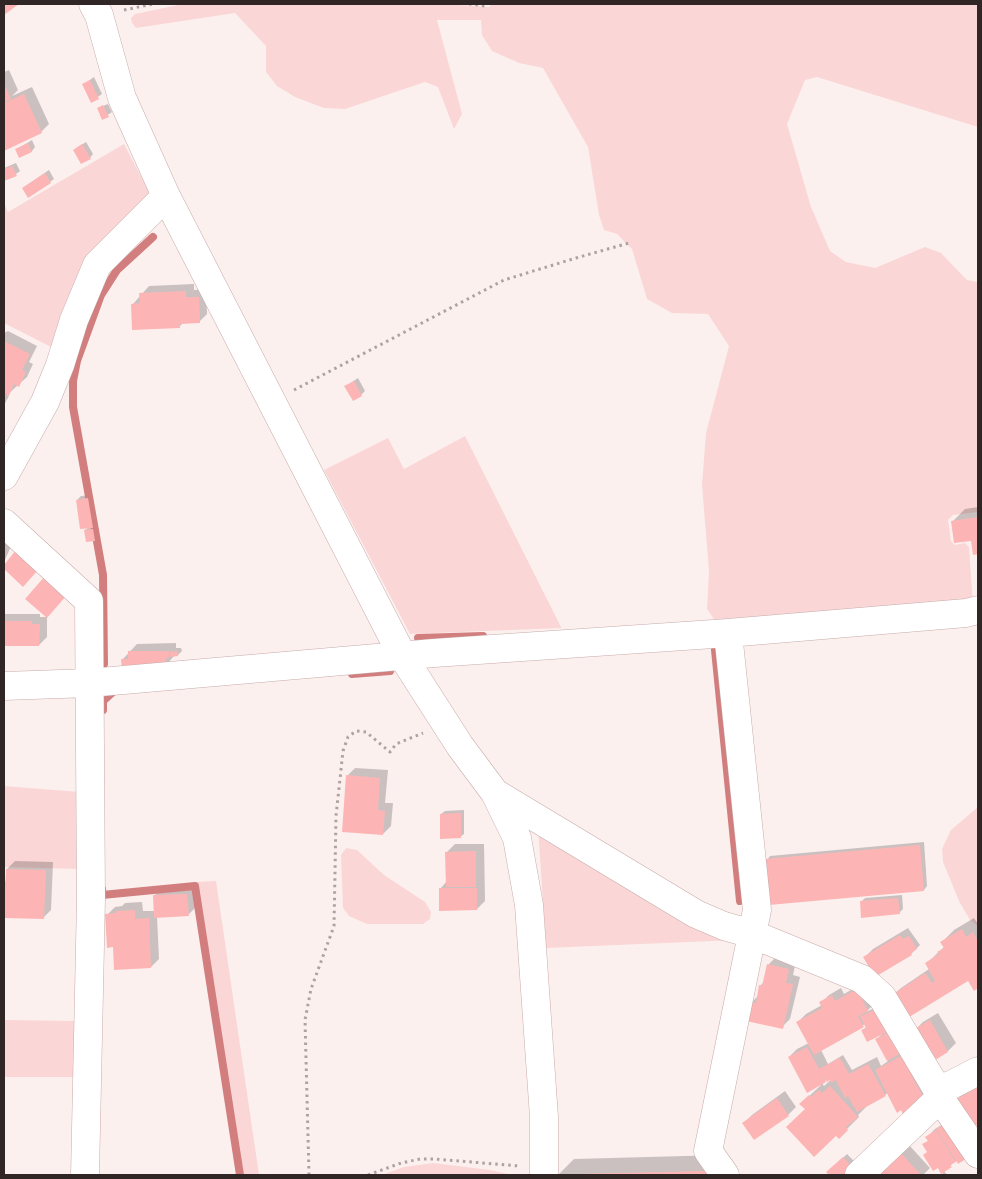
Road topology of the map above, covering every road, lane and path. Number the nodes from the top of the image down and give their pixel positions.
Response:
1 (93, 4) edge
2 (469, 4) edge
3 (486, 4) edge
4 (166, 196) junction
5 (629, 243) dead end
6 (272, 401) junction
7 (4, 476) edge
8 (4, 523) edge
9 (978, 610) edge
10 (728, 633) junction
11 (403, 657) junction
12 (90, 683) junction
13 (4, 686) edge
14 (444, 721) junction
15 (496, 793) junction
16 (752, 934) junction
17 (978, 1071) edge
18 (939, 1093) junction
19 (978, 1154) edge
20 (545, 1172) edge
21 (85, 1175) edge
22 (309, 1175) edge
23 (368, 1175) edge
24 (725, 1175) edge
25 (859, 1175) edge

1 - 4 street
2 - 3 path
4 - 6 street
4 - 7 street
5 - 6 path
6 - 11 street
8 - 12 street
9 - 10 street
10 - 11 street
10 - 16 street
11 - 12 street
11 - 14 street
12 - 13 street
12 - 21 street
14 - 15 street
14 - 22 path
15 - 16 street
15 - 20 street
16 - 18 street
16 - 24 street
17 - 18 street
18 - 19 street
18 - 25 street
20 - 23 path

